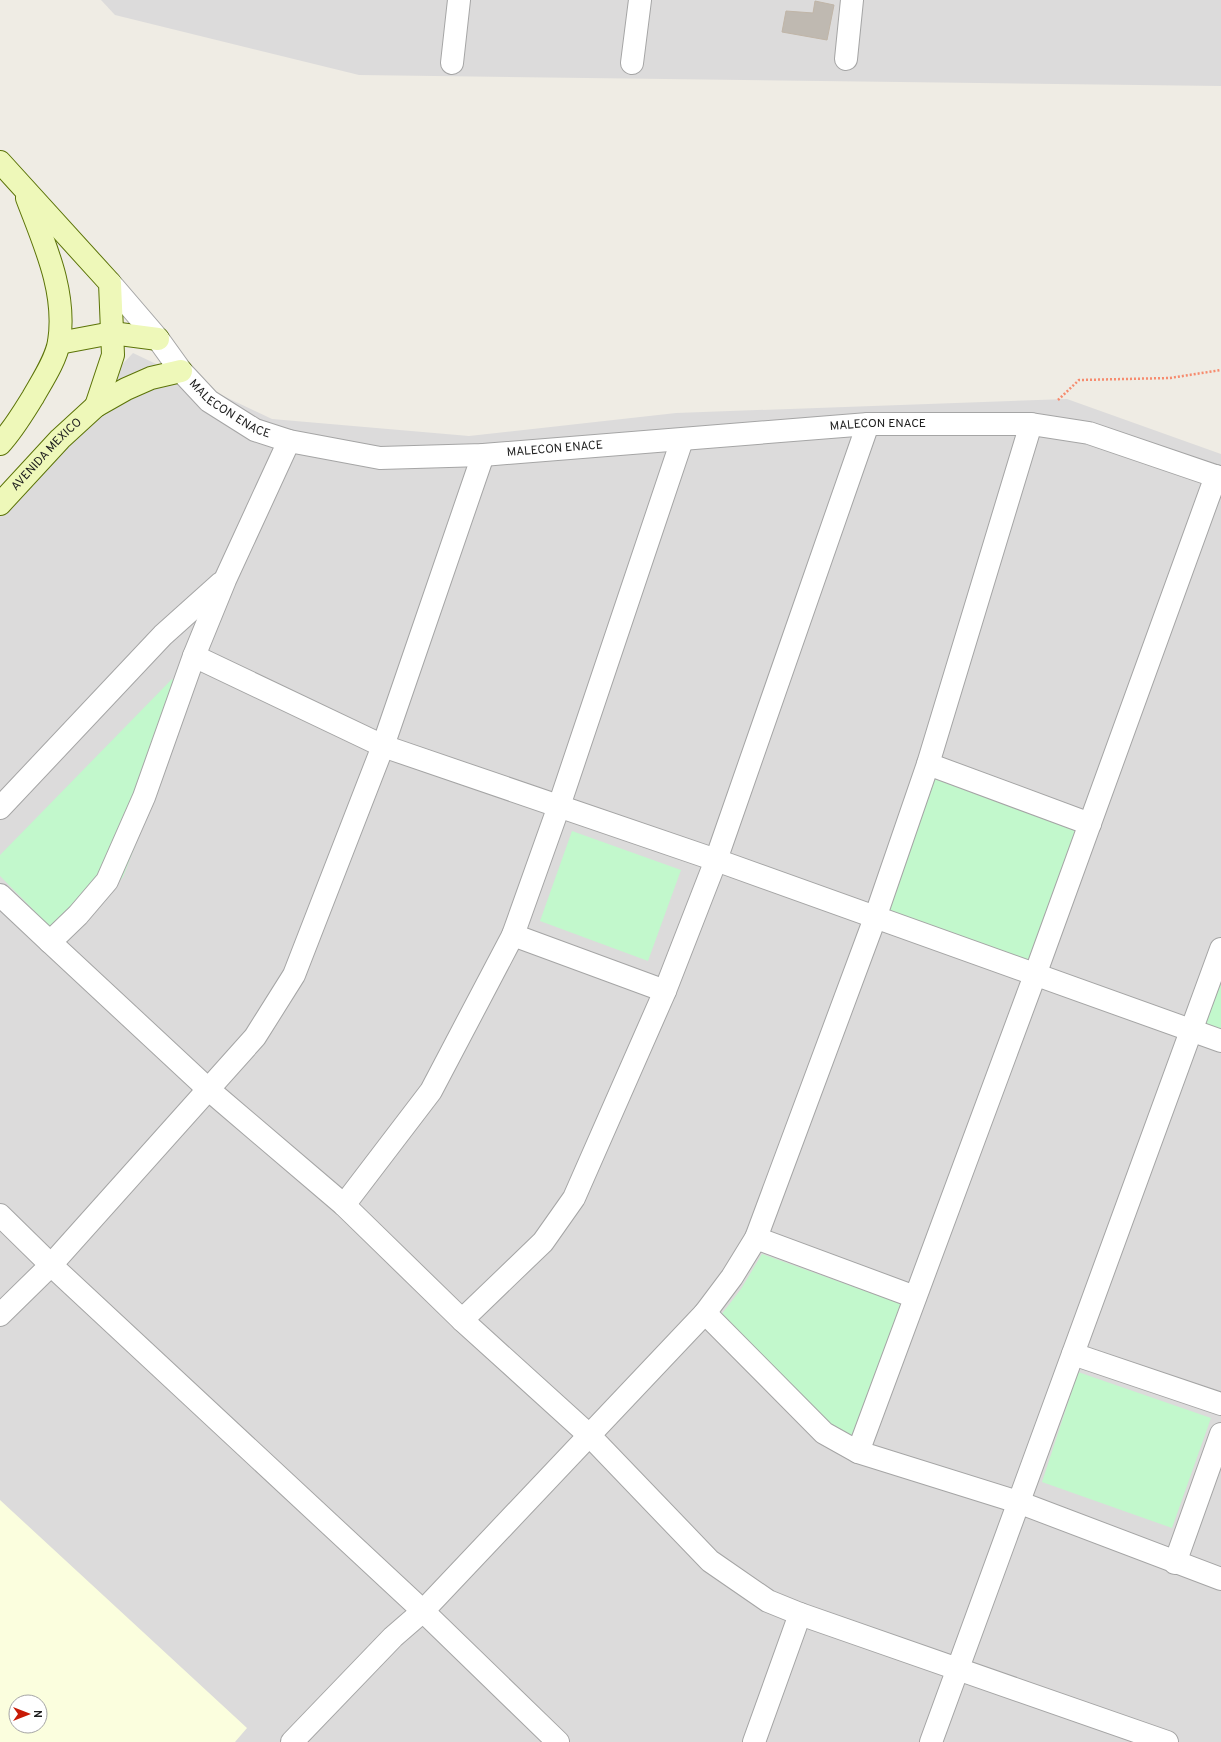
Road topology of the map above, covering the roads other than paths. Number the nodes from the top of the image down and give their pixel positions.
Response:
1 (459, 0) edge
2 (640, 0) edge
3 (852, 0) edge
4 (846, 59) dead end
5 (452, 63) dead end
6 (632, 63) dead end
7 (0, 162) edge
8 (23, 185) junction
9 (110, 283) junction
10 (112, 333) junction
11 (158, 339) junction
12 (59, 343) junction
13 (181, 371) junction
14 (96, 406) junction
15 (868, 424) junction
16 (1031, 424) junction
17 (682, 440) junction
18 (289, 441) junction
19 (0, 444) edge
20 (483, 455) junction
21 (1219, 477) edge
22 (0, 504) edge
23 (225, 580) junction
24 (194, 656) junction
25 (383, 746) junction
26 (928, 764) junction
27 (559, 806) junction
28 (0, 808) edge
29 (1090, 824) junction
30 (716, 860) junction
31 (0, 895) edge
32 (875, 918) junction
33 (513, 935) junction
34 (50, 942) junction
35 (1221, 949) edge
36 (1035, 975) junction
37 (665, 992) junction
38 (1191, 1031) junction
39 (1221, 1041) edge
40 (208, 1089) junction
41 (344, 1204) junction
42 (0, 1215) edge
43 (756, 1238) junction
44 (51, 1265) junction
45 (915, 1297) junction
46 (705, 1313) junction
47 (0, 1315) edge
48 (462, 1320) junction
49 (1073, 1354) junction
50 (1221, 1404) edge
51 (1221, 1434) edge
52 (590, 1436) junction
53 (858, 1452) junction
54 (1018, 1502) junction
55 (1175, 1563) junction
56 (1221, 1579) edge
57 (423, 1611) junction
58 (800, 1614) junction
59 (958, 1670) junction
60 (1114, 1734) edge
61 (552, 1740) edge
62 (292, 1742) edge
63 (754, 1742) edge
64 (931, 1742) edge
65 (1167, 1742) edge

1 - 5 street
2 - 6 street
3 - 4 street
7 - 8 main road, MALECON ENACE
8 - 9 main road, MALECON ENACE
8 - 12 main road
9 - 10 main road
9 - 11 street, MALECON ENACE
10 - 11 main road
10 - 12 main road
10 - 14 main road
11 - 13 street, MALECON ENACE
12 - 19 main road
13 - 14 main road, AVENIDA MEXICO
13 - 18 street, MALECON ENACE
14 - 22 main road, AVENIDA MEXICO
15 - 16 street, MALECON ENACE
15 - 17 street, MALECON ENACE
15 - 30 street
16 - 21 street, MALECON ENACE
16 - 26 street
17 - 20 street, MALECON ENACE
17 - 27 street
18 - 20 street, MALECON ENACE
18 - 23 street
20 - 25 street
21 - 29 street
23 - 24 street
23 - 28 street
24 - 25 street
24 - 34 street
25 - 27 street
25 - 40 street
26 - 29 street
26 - 32 street
27 - 30 street
27 - 33 street
29 - 36 street
30 - 32 street
30 - 37 street
31 - 34 street
32 - 36 street
32 - 43 street
33 - 37 street
33 - 41 street
34 - 40 street
35 - 38 street
36 - 38 street
36 - 45 street
37 - 48 street
38 - 39 street
38 - 49 street
40 - 41 street
40 - 44 street
41 - 48 street
42 - 44 street
43 - 45 street
43 - 46 street
44 - 47 street
44 - 57 street
45 - 53 street
46 - 52 street
46 - 53 street
48 - 52 street
49 - 50 street
49 - 54 street
51 - 55 street
52 - 57 street
52 - 58 street
53 - 54 street
54 - 55 street
54 - 59 street
55 - 56 street
57 - 61 street
57 - 62 street
58 - 59 street
58 - 63 street
59 - 60 street
59 - 64 street
60 - 65 street

